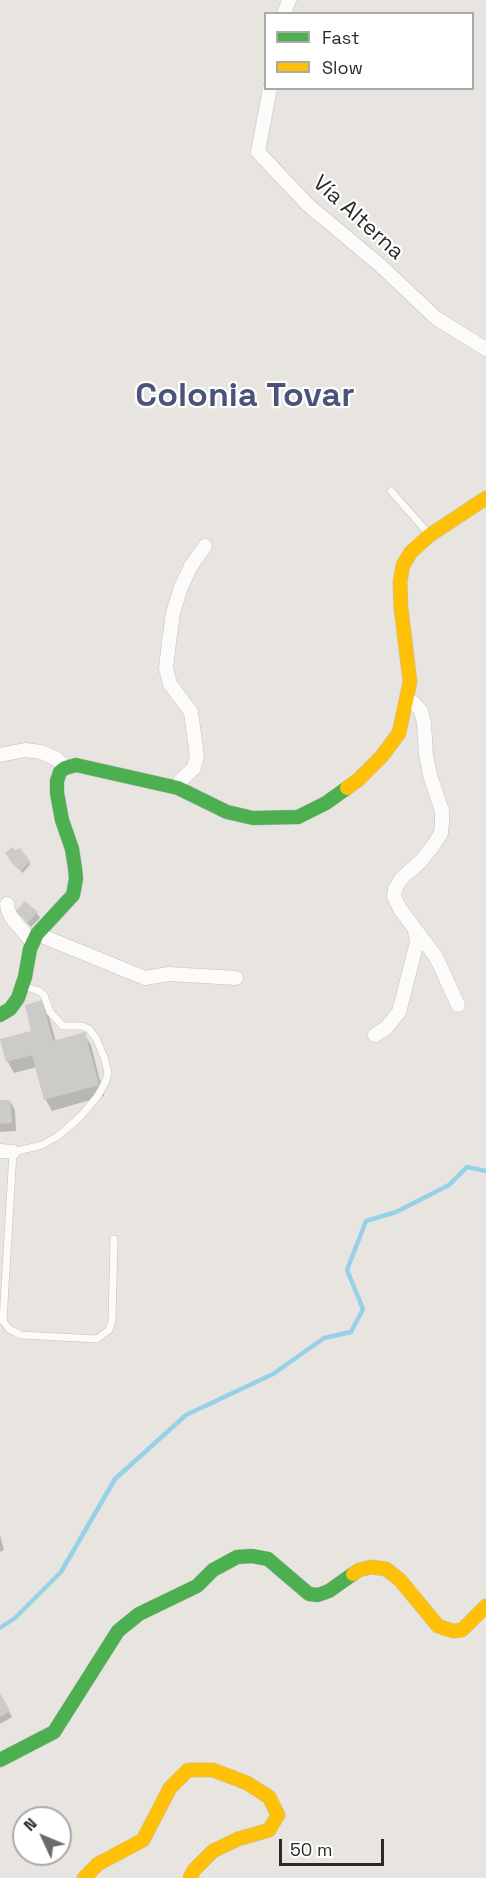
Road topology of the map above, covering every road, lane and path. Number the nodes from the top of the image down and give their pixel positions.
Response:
1 (270, 90) edge
2 (486, 349) edge
3 (391, 491) dead end
4 (486, 498) edge
5 (430, 535) junction
6 (204, 546) dead end
7 (407, 700) junction
8 (0, 755) edge
9 (65, 768) junction
10 (178, 788) junction
11 (7, 904) dead end
12 (415, 931) junction
13 (35, 939) junction
14 (236, 978) dead end
15 (22, 985) junction
16 (458, 1005) dead end
17 (0, 1015) edge
18 (375, 1035) dead end
19 (7, 1151) edge
20 (114, 1239) dead end
21 (486, 1606) edge
22 (0, 1760) edge
23 (84, 1878) edge
24 (190, 1878) edge

1 - 2 street, Vía Alterna
3 - 5 lane
4 - 5 street
5 - 7 street
6 - 10 street
7 - 10 street
7 - 12 street
8 - 9 street
9 - 10 street
9 - 13 street
11 - 13 street
12 - 16 street
12 - 18 street
13 - 14 street
13 - 15 street
15 - 17 street
15 - 19 lane
19 - 20 lane
21 - 22 street
23 - 24 street

